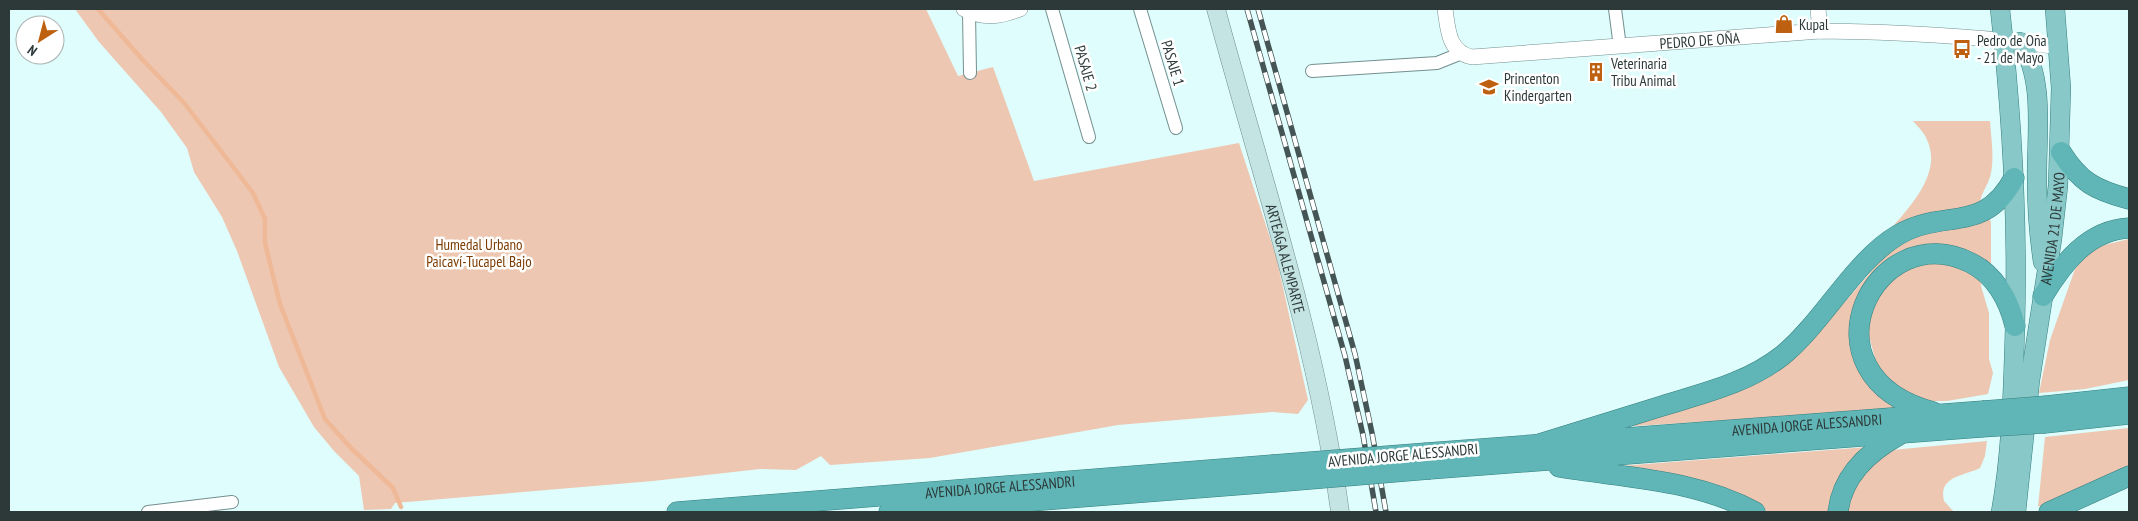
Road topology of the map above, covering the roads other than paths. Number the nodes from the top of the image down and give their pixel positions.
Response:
1 (1020, 9) edge
2 (1052, 9) edge
3 (1140, 9) edge
4 (1216, 9) edge
5 (1445, 9) edge
6 (1616, 9) edge
7 (1818, 9) edge
8 (2000, 9) edge
9 (2055, 9) edge
10 (967, 10) edge
11 (1820, 31) junction
12 (2012, 41) junction
13 (1620, 47) junction
14 (2059, 47) junction
15 (1462, 53) junction
16 (1312, 71) dead end
17 (970, 73) dead end
18 (1176, 128) dead end
19 (1090, 137) dead end
20 (2061, 152) junction
21 (2014, 178) junction
22 (2129, 198) edge
23 (2129, 228) edge
24 (2044, 287) junction
25 (2015, 326) junction
26 (2129, 397) edge
27 (1942, 414) junction
28 (2129, 414) edge
29 (2045, 415) junction
30 (1983, 420) junction
31 (1903, 433) junction
32 (1531, 453) junction
33 (1273, 474) junction
34 (2129, 476) edge
35 (232, 502) dead end
36 (148, 512) edge
37 (677, 512) edge
38 (889, 512) edge
39 (1340, 512) edge
40 (1755, 512) edge
41 (1838, 512) edge
42 (2001, 512) edge
43 (2016, 512) edge
44 (2049, 512) edge

1 - 10 street
2 - 19 street, PASAJE 2
3 - 18 street, PASAJE 1
4 - 39 main road, ARTEAGA ALEMPARTE
5 - 15 street
6 - 13 street
7 - 11 street
8 - 12 main road, AVENIDA 21 DE MAYO
9 - 14 main road, AVENIDA 21 DE MAYO
10 - 17 street
11 - 12 street, PEDRO DE OÑA
11 - 13 street, PEDRO DE OÑA
12 - 14 street, PEDRO DE OÑA
12 - 21 main road, AVENIDA 21 DE MAYO
12 - 24 main road
13 - 15 street, PEDRO DE OÑA
14 - 20 main road, AVENIDA 21 DE MAYO
15 - 16 street, PEDRO DE OÑA
20 - 22 highway
20 - 24 main road, AVENIDA 21 DE MAYO
21 - 25 main road, AVENIDA 21 DE MAYO
21 - 32 highway
23 - 24 highway
24 - 43 main road, AVENIDA 21 DE MAYO
25 - 27 highway
25 - 42 main road, AVENIDA 21 DE MAYO
26 - 29 highway, AVENIDA JORGE ALESSANDRI
27 - 30 highway, AVENIDA JORGE ALESSANDRI
27 - 32 highway, AVENIDA JORGE ALESSANDRI
28 - 29 highway, AVENIDA JORGE ALESSANDRI
29 - 30 highway, AVENIDA JORGE ALESSANDRI, bridge
30 - 31 highway, AVENIDA JORGE ALESSANDRI
31 - 32 highway, AVENIDA JORGE ALESSANDRI
31 - 41 highway
32 - 33 highway, AVENIDA JORGE ALESSANDRI, bridge
32 - 40 highway
33 - 37 highway, AVENIDA JORGE ALESSANDRI
33 - 38 highway, AVENIDA JORGE ALESSANDRI
34 - 44 highway
35 - 36 street

